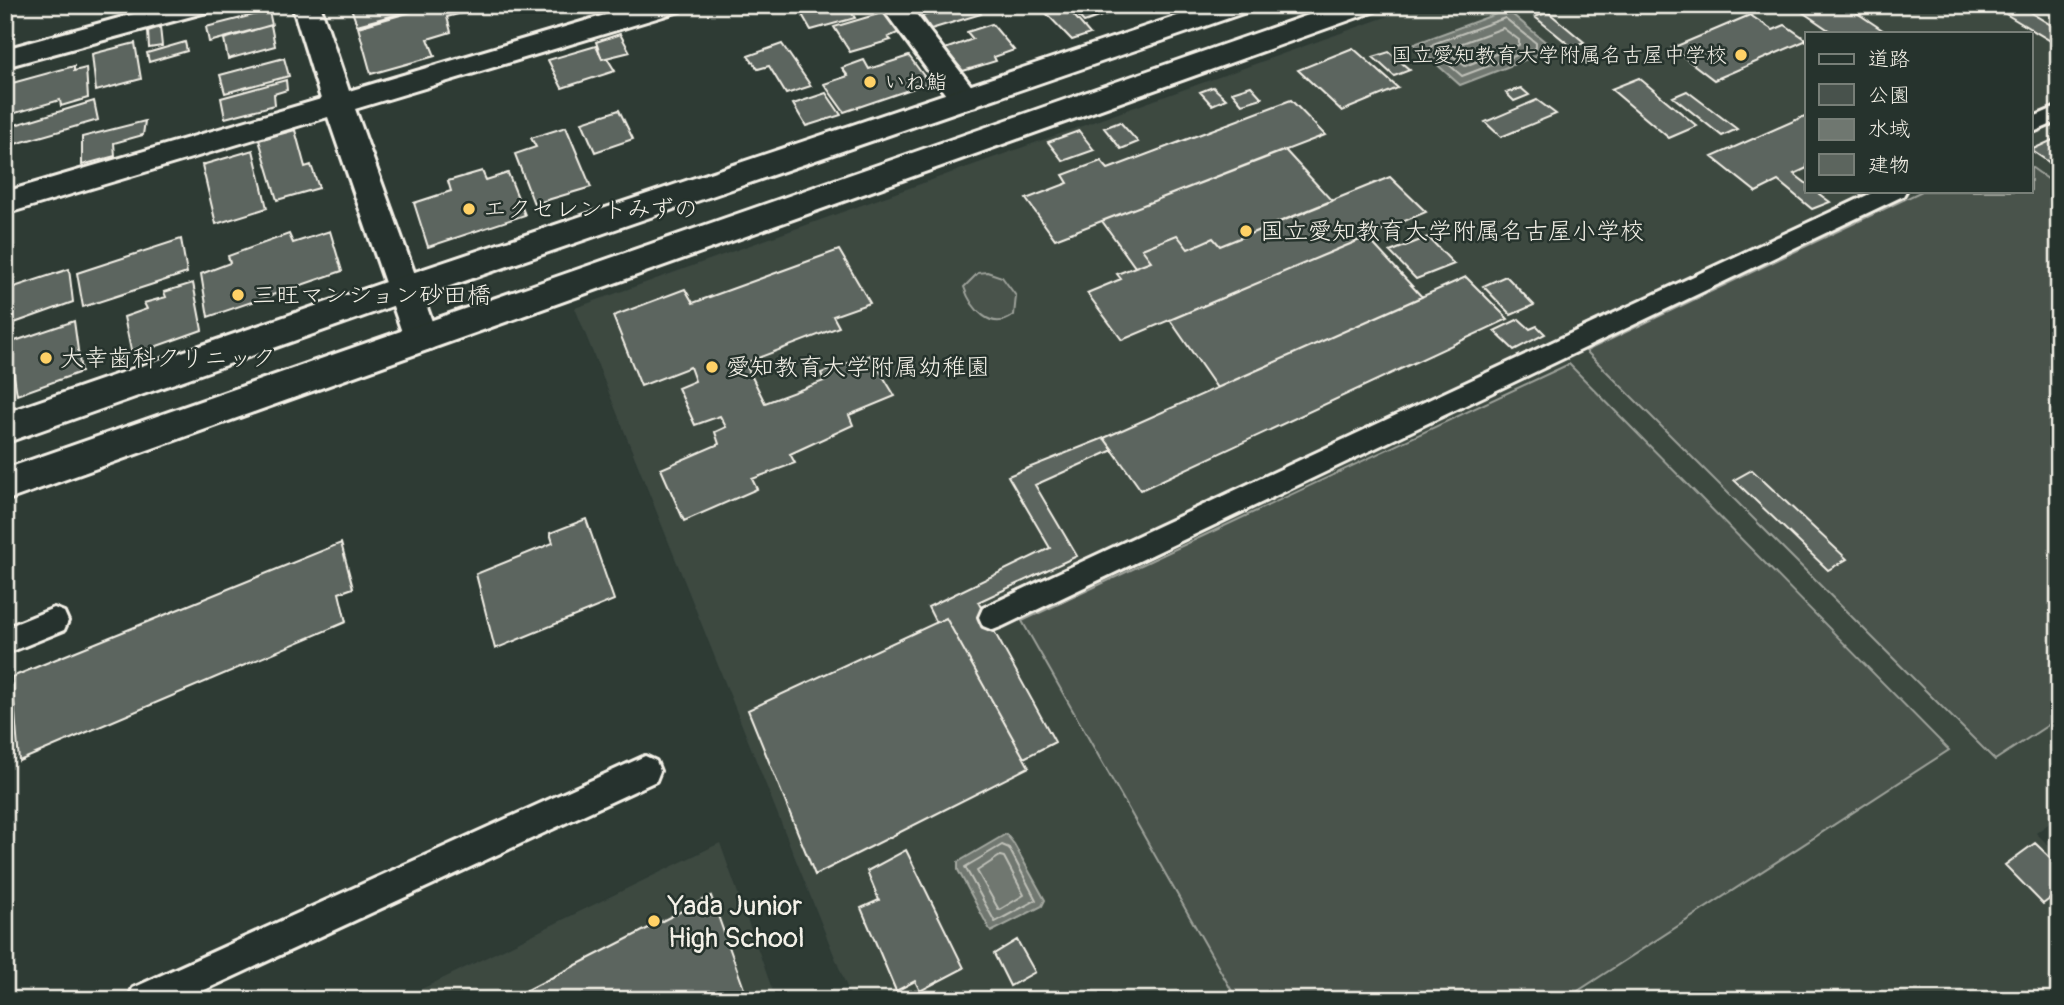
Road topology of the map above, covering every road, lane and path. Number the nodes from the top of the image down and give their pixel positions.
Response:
1 (200, 5) edge
2 (306, 5) edge
3 (670, 5) edge
4 (894, 5) edge
5 (1239, 5) edge
6 (1365, 5) edge
7 (5, 58) edge
8 (965, 99) junction
9 (338, 104) junction
10 (2059, 113) edge
11 (2032, 126) edge
12 (1893, 192) edge
13 (5, 203) edge
14 (403, 289) junction
15 (421, 338) junction
16 (5, 428) edge
17 (5, 485) edge
18 (993, 617) dead end
19 (54, 621) dead end
20 (5, 641) edge
21 (645, 771) dead end
22 (145, 1000) edge

1 - 7 street
2 - 9 street
3 - 9 street
4 - 8 street
5 - 8 street
6 - 15 street
8 - 14 street
9 - 13 street
9 - 14 street
10 - 11 lane
12 - 18 lane
14 - 15 street
14 - 16 street
15 - 17 street
19 - 20 lane
21 - 22 lane

